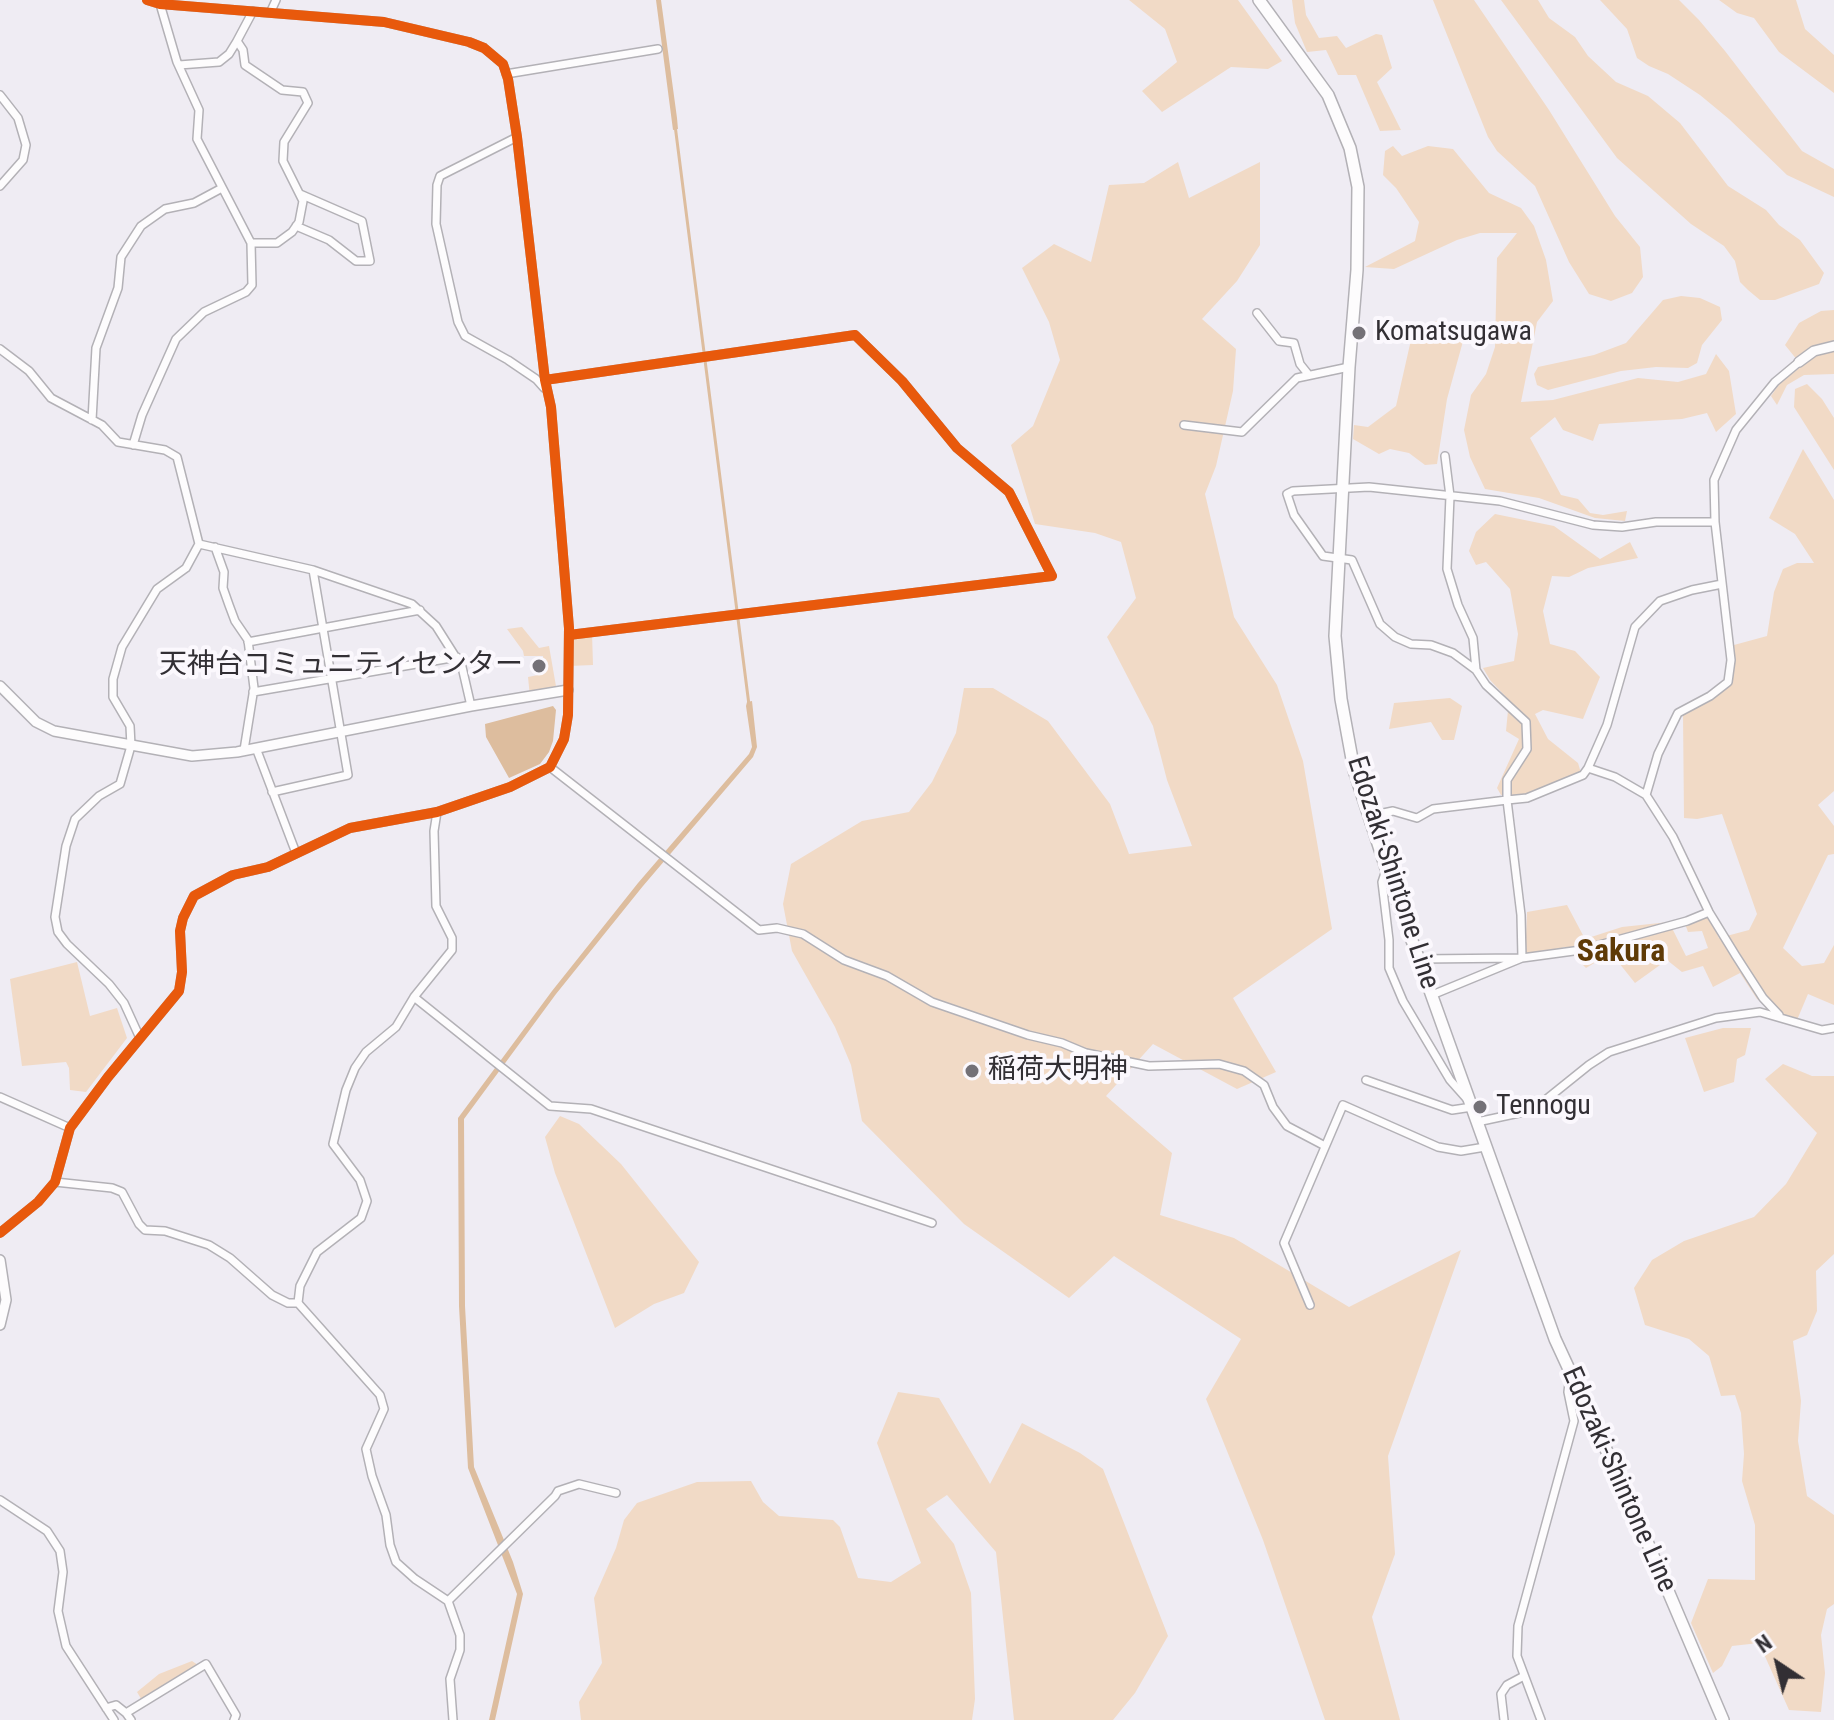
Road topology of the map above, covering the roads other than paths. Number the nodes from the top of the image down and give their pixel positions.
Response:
1 (147, 0) edge
2 (276, 0) edge
3 (1259, 0) edge
4 (160, 4) junction
5 (253, 11) junction
6 (271, 11) junction
7 (237, 41) junction
8 (658, 49) dead end
9 (179, 65) junction
10 (506, 74) junction
11 (0, 95) edge
12 (517, 137) junction
13 (0, 186) edge
14 (222, 188) junction
15 (300, 194) junction
16 (296, 226) junction
17 (251, 243) junction
18 (1257, 313) dead end
19 (1834, 346) edge
20 (0, 349) edge
21 (1799, 362) joint
22 (1349, 367) junction
23 (1308, 374) junction
24 (545, 380) junction
25 (546, 389) junction
26 (92, 420) junction
27 (1184, 425) dead end
28 (133, 445) junction
29 (1445, 456) dead end
30 (1344, 488) junction
31 (1450, 496) junction
32 (1715, 522) junction
33 (199, 544) junction
34 (215, 547) junction
35 (1339, 559) junction
36 (313, 570) junction
37 (1722, 584) junction
38 (420, 610) junction
39 (323, 628) junction
40 (569, 635) junction
41 (248, 642) junction
42 (457, 657) junction
43 (1476, 670) junction
44 (332, 679) junction
45 (0, 686) edge
46 (568, 690) junction
47 (253, 692) junction
48 (471, 706) junction
49 (341, 731) junction
50 (131, 746) junction
51 (256, 748) junction
52 (244, 750) junction
53 (550, 767) junction
54 (1588, 768) junction
55 (272, 792) junction
56 (1646, 795) junction
57 (1507, 800) junction
58 (437, 812) junction
59 (1369, 816) junction
60 (296, 853) junction
61 (1386, 868) junction
62 (1709, 912) junction
63 (1522, 958) junction
64 (1419, 959) junction
65 (1432, 995) junction
66 (414, 997) junction
67 (1779, 1015) junction
68 (1834, 1028) edge
69 (140, 1038) junction
70 (1366, 1080) dead end
71 (0, 1097) edge
72 (1471, 1105) junction
73 (1477, 1122) junction
74 (70, 1128) junction
75 (1325, 1146) junction
76 (1485, 1147) junction
77 (55, 1182) junction
78 (932, 1223) dead end
79 (3, 1231) edge
80 (0, 1260) edge
81 (298, 1303) junction
82 (1310, 1305) dead end
83 (0, 1325) edge
84 (1570, 1373) junction
85 (616, 1493) dead end
86 (0, 1500) edge
87 (448, 1601) junction
88 (1524, 1676) junction
89 (106, 1708) junction
90 (128, 1716) edge
91 (114, 1720) edge
92 (234, 1720) edge
93 (453, 1720) edge
94 (1504, 1720) edge
95 (1541, 1720) edge
96 (1723, 1720) edge

1 - 4 street
2 - 6 street
3 - 22 main road, Edozaki-Shintone Line
4 - 5 street
4 - 9 street
5 - 6 street
5 - 7 street
6 - 10 street
7 - 9 street
7 - 15 street
8 - 10 street
9 - 14 street
10 - 12 street
11 - 13 street
12 - 24 street
12 - 25 street
14 - 17 street
14 - 26 street
15 - 16 street
15 - 16 street
16 - 17 street
17 - 28 street
18 - 23 street
19 - 21 street
20 - 26 street
21 - 32 street
22 - 23 street
22 - 30 main road, Edozaki-Shintone Line
23 - 27 street
24 - 25 street
24 - 40 street
25 - 40 street
26 - 28 street
28 - 33 street
29 - 31 street
30 - 31 street
30 - 35 main road, Edozaki-Shintone Line
30 - 35 street
31 - 32 street
31 - 43 street
32 - 37 street
33 - 34 street
33 - 50 street
34 - 36 street
34 - 41 street
35 - 43 street
35 - 59 main road, Edozaki-Shintone Line
36 - 38 street
36 - 39 street
37 - 54 street
37 - 56 street
38 - 39 street
38 - 42 street
39 - 41 street
39 - 44 street
40 - 46 street
41 - 47 street
42 - 44 street
42 - 48 street
43 - 57 street
44 - 47 street
44 - 49 street
45 - 50 street
46 - 48 street
46 - 53 street
47 - 52 street
48 - 49 street
49 - 51 street
49 - 55 street
50 - 52 street
50 - 69 street
51 - 52 street
51 - 55 street
53 - 58 street
53 - 75 street
54 - 56 street
54 - 57 street
55 - 60 street
56 - 62 street
57 - 59 street
57 - 63 street
58 - 60 street
58 - 66 street
59 - 61 main road, Edozaki-Shintone Line
60 - 69 street
61 - 64 main road, Edozaki-Shintone Line
61 - 72 street
62 - 63 street
62 - 67 street
63 - 64 street
63 - 65 street
64 - 65 main road, Edozaki-Shintone Line
65 - 72 main road, Edozaki-Shintone Line
66 - 78 street
66 - 81 street
67 - 68 street
67 - 73 street
69 - 74 street
70 - 72 street
71 - 74 street
72 - 73 main road, Edozaki-Shintone Line
73 - 76 main road, Edozaki-Shintone Line
74 - 77 street
75 - 76 street
75 - 82 street
76 - 84 main road, Edozaki-Shintone Line
77 - 79 street
77 - 81 street
80 - 83 street
81 - 87 street
84 - 88 street
84 - 96 main road, Edozaki-Shintone Line
85 - 87 street
86 - 89 street
87 - 93 street
88 - 94 street
88 - 95 street
89 - 90 street
89 - 91 street
90 - 92 street

